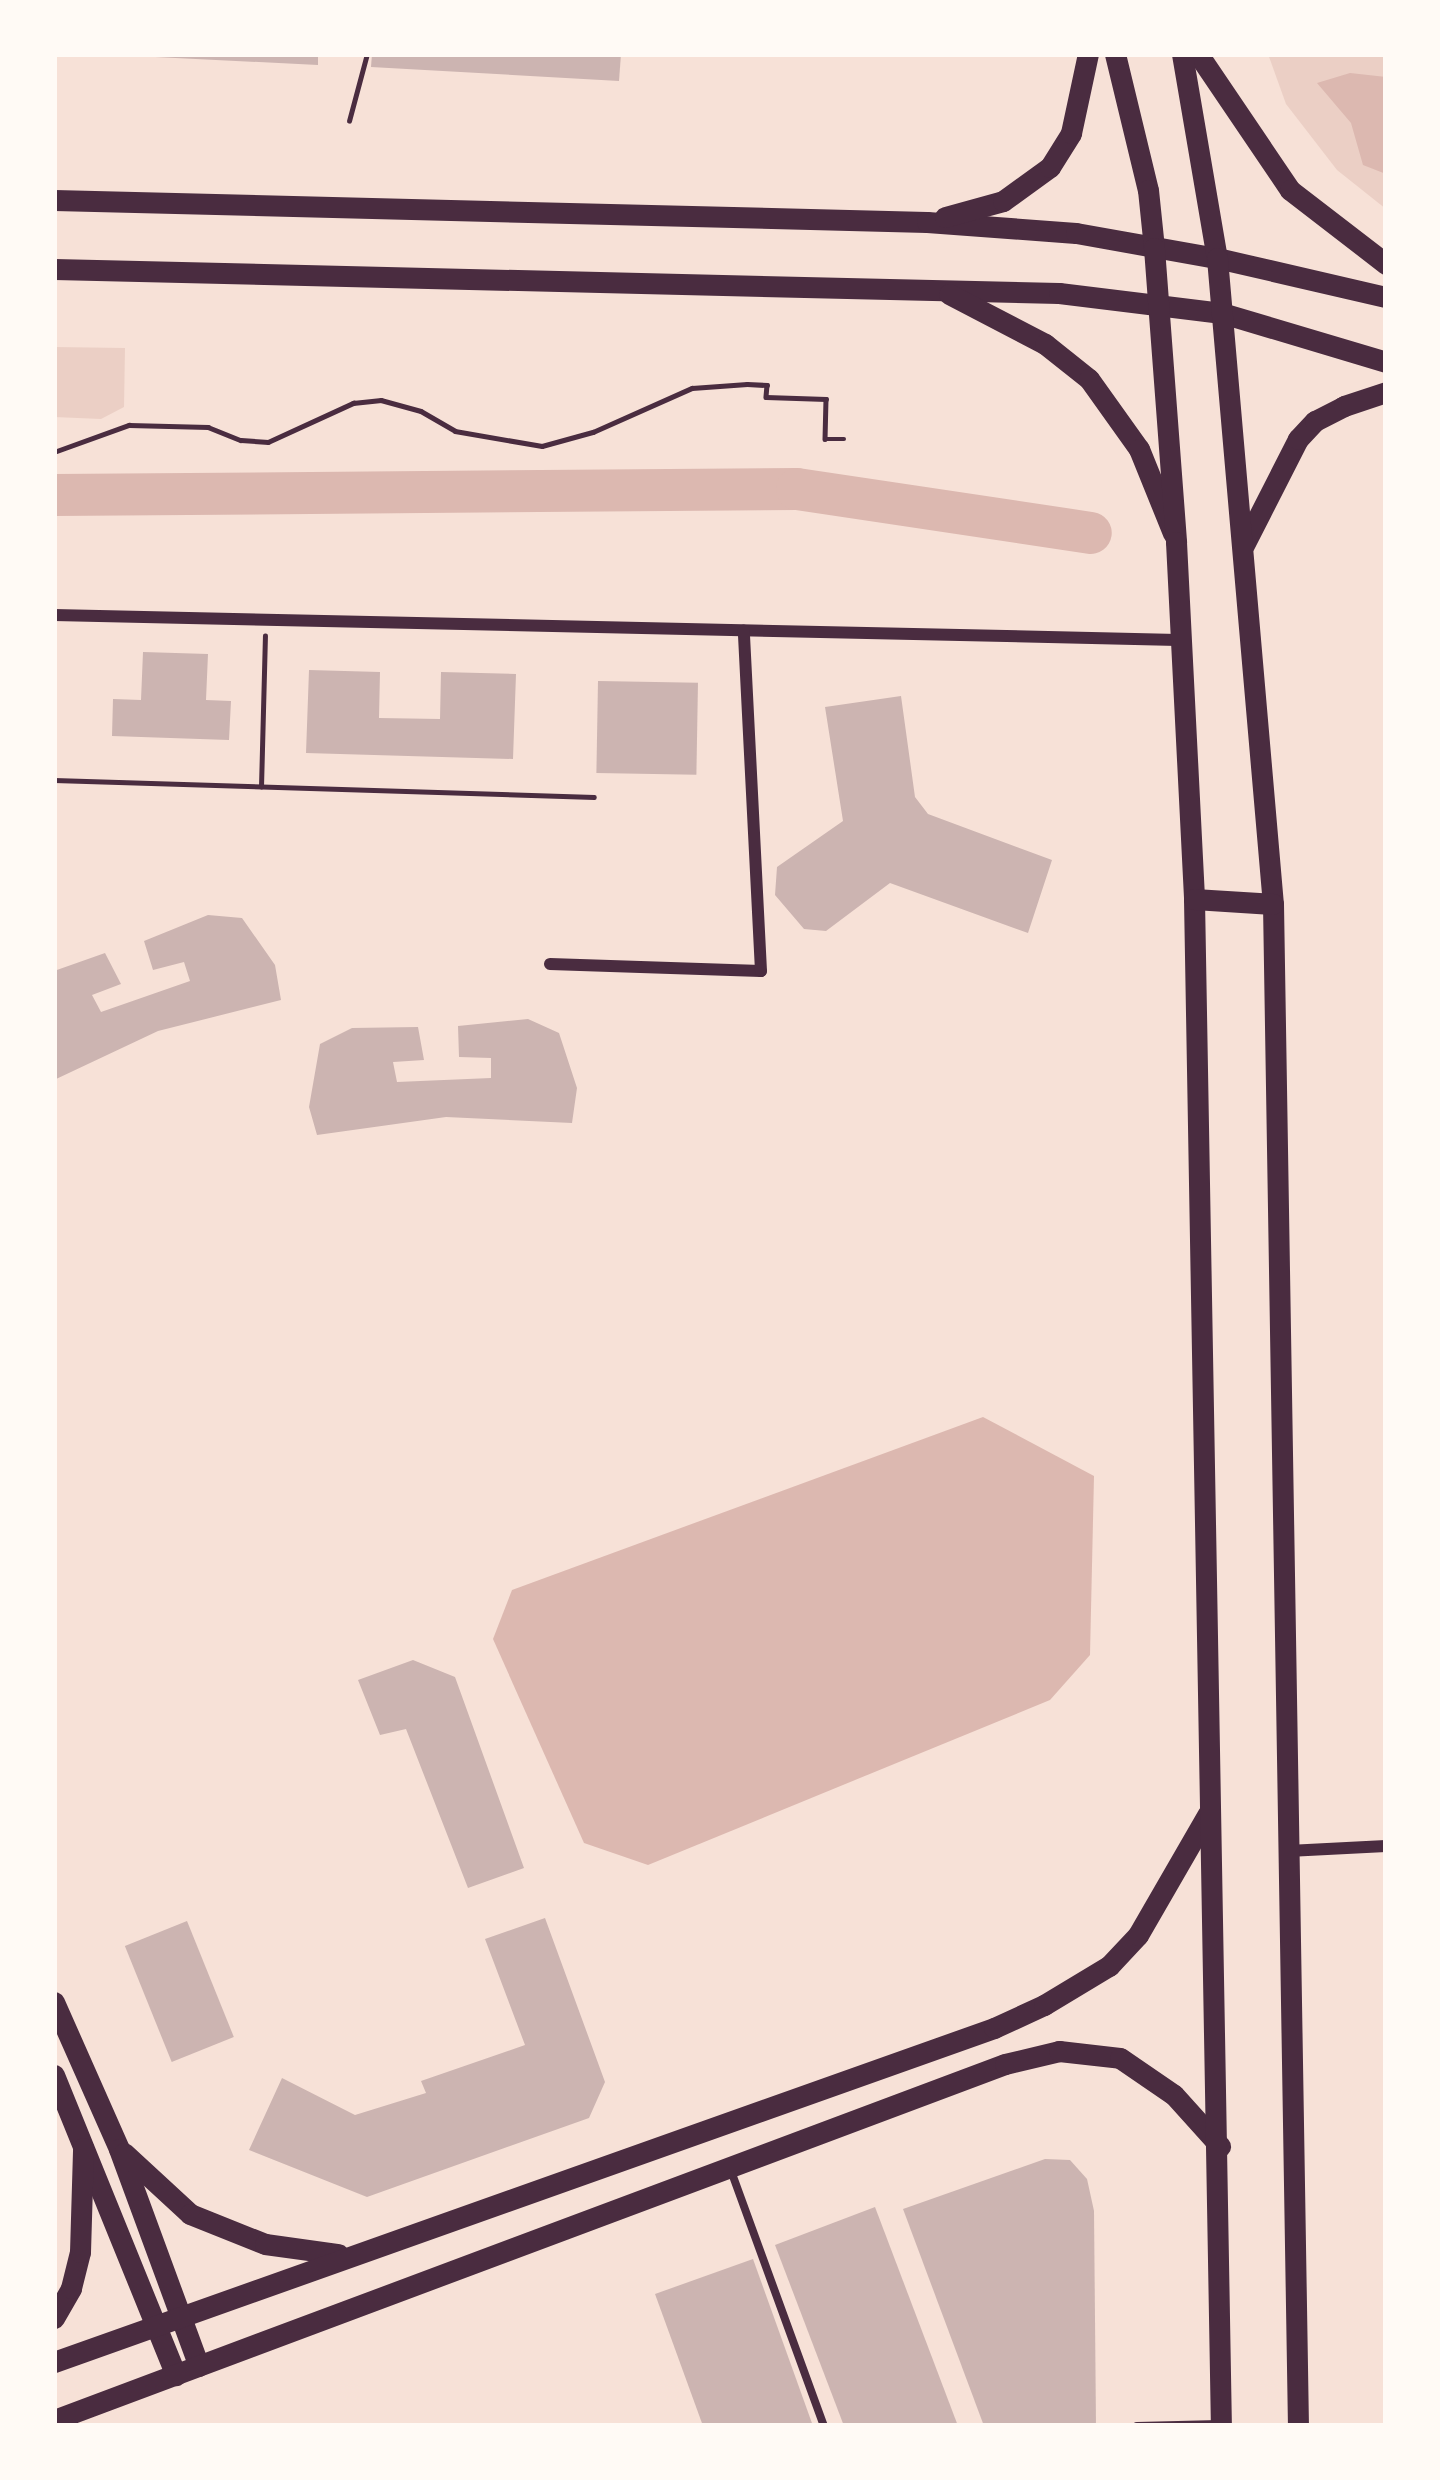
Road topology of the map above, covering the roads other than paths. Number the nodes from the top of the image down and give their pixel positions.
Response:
1 (1088, 54) edge
2 (1115, 54) edge
3 (1182, 54) edge
4 (1198, 54) edge
5 (54, 200) edge
6 (927, 222) junction
7 (1154, 248) junction
8 (1217, 258) junction
9 (1386, 264) edge
10 (54, 269) edge
11 (944, 291) junction
12 (1386, 297) edge
13 (1158, 305) junction
14 (1222, 313) junction
15 (1386, 362) edge
16 (1386, 392) edge
17 (1176, 542) junction
18 (1244, 545) junction
19 (54, 614) edge
20 (744, 630) junction
21 (1178, 640) junction
22 (1194, 899) junction
23 (1274, 904) junction
24 (550, 964) dead end
25 (1208, 1814) junction
26 (1386, 1846) edge
27 (1288, 1851) junction
28 (54, 2002) edge
29 (54, 2075) edge
30 (84, 2142) junction
31 (1220, 2146) junction
32 (119, 2149) junction
33 (730, 2167) junction
34 (344, 2254) junction
35 (180, 2315) junction
36 (54, 2318) edge
37 (156, 2324) junction
38 (54, 2362) edge
39 (199, 2366) junction
40 (176, 2375) junction
41 (54, 2420) edge
42 (1221, 2425) edge
43 (824, 2426) edge
44 (1137, 2426) edge
45 (1298, 2426) edge

1 - 6 main road
2 - 7 main road
3 - 8 main road
4 - 9 main road
5 - 6 main road
6 - 7 main road
7 - 8 main road
7 - 13 main road
8 - 12 main road
8 - 14 main road
10 - 11 main road
11 - 13 main road
11 - 17 main road
13 - 14 main road
13 - 17 main road
14 - 15 main road
14 - 18 main road
16 - 18 main road
17 - 21 main road
18 - 23 main road
19 - 20 street
20 - 21 street
20 - 24 street
21 - 22 main road
22 - 23 main road
22 - 25 main road
23 - 27 main road
25 - 31 main road
25 - 34 main road
26 - 27 street
27 - 45 main road
28 - 32 main road
29 - 30 main road
30 - 36 main road
30 - 37 main road
31 - 33 main road
31 - 42 main road
32 - 34 main road
32 - 35 main road
33 - 39 main road
33 - 43 lane
34 - 35 main road
35 - 37 main road
35 - 39 main road
37 - 38 main road
37 - 40 main road
39 - 40 main road
40 - 41 main road
42 - 44 lane

